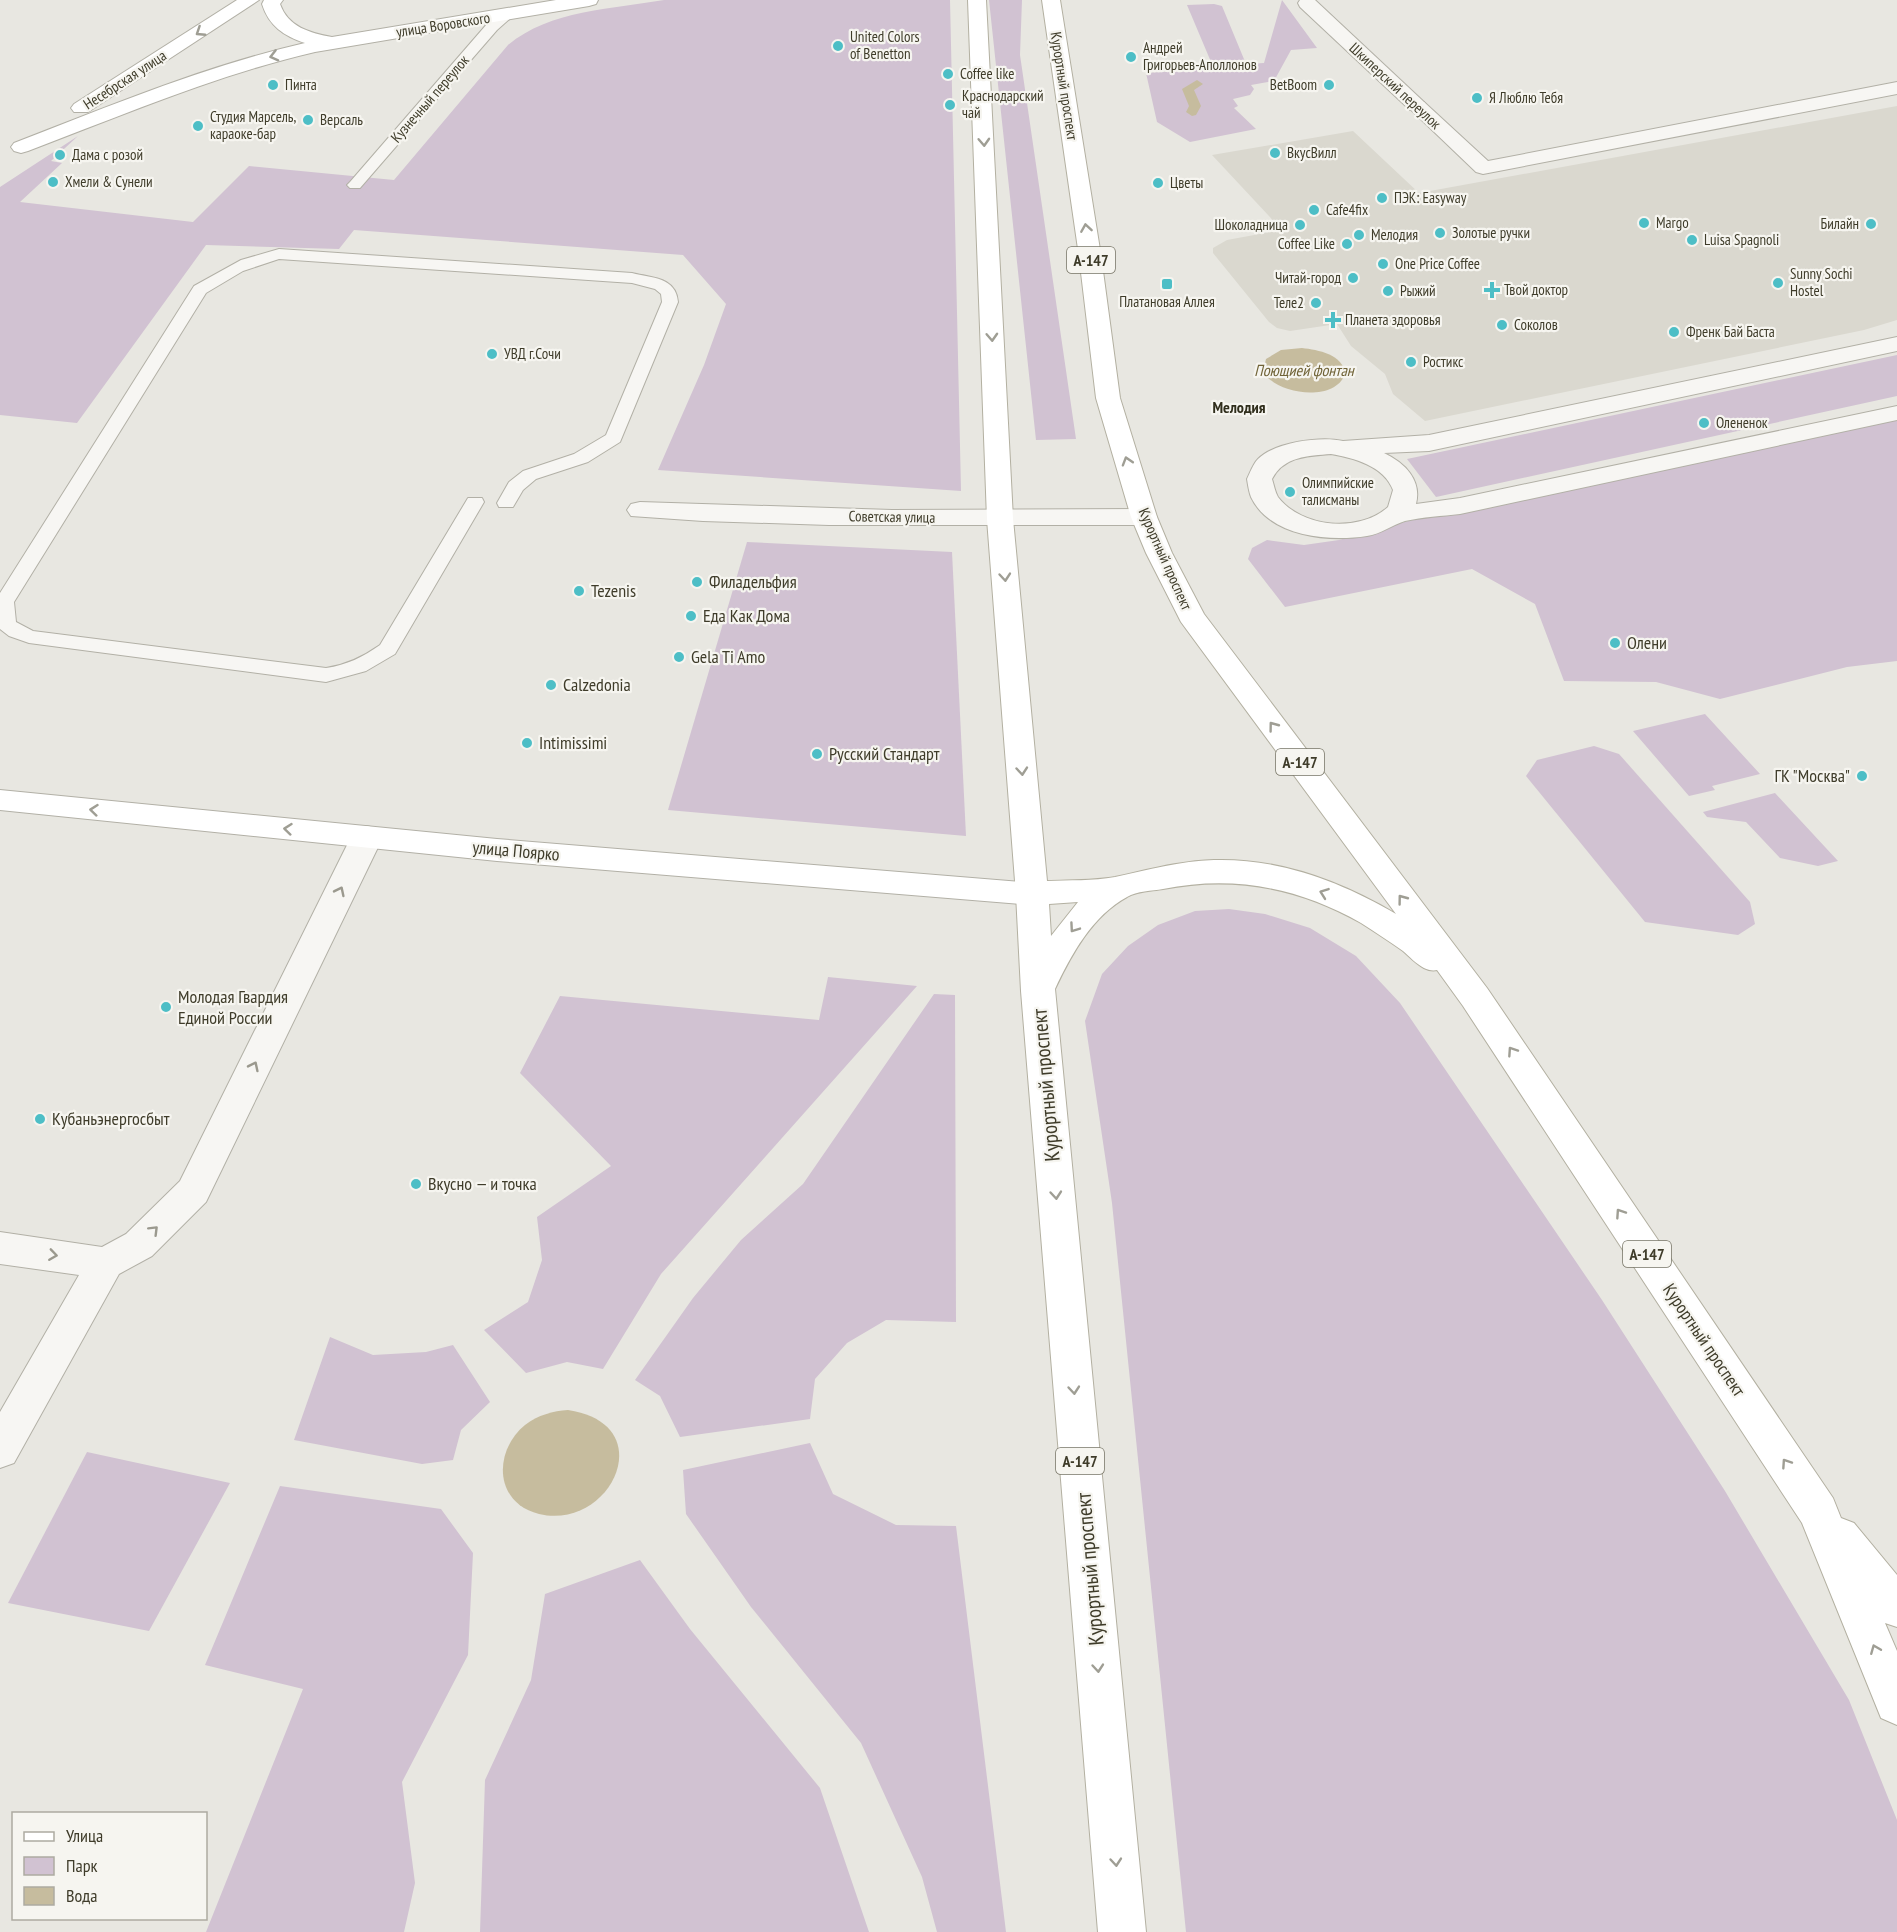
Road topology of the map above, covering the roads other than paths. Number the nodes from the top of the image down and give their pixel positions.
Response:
1 (250, 0) edge
2 (274, 0) edge
3 (589, 0) edge
4 (977, 0) edge
5 (1051, 0) edge
6 (1307, 3) dead end
7 (507, 15) junction
8 (332, 43) junction
9 (1897, 88) edge
10 (21, 147) junction
11 (0, 158) edge
12 (355, 185) dead end
13 (1897, 344) edge
14 (1897, 412) edge
15 (1344, 448) junction
16 (475, 502) dead end
17 (506, 503) dead end
18 (640, 510) dead end
19 (1395, 515) junction
20 (1144, 517) junction
21 (1000, 519) junction
22 (0, 800) edge
23 (367, 837) junction
24 (1117, 888) junction
25 (1032, 894) junction
26 (1038, 991) junction
27 (1475, 997) junction
28 (0, 1248) edge
29 (105, 1263) junction
30 (0, 1450) edge
31 (1818, 1512) junction
32 (1897, 1607) edge
33 (1897, 1703) edge
34 (1122, 1932) edge

1 -> 10 main road, Несебрская улица
2 - 8 main road
3 - 7 main road, улица Воровского
4 -> 21 main road, Курортный проспект / А-147
20 -> 5 main road, Курортный проспект / А-147
6 - 9 street, Шкиперский переулок
7 - 8 main road, улица Воровского
7 - 12 lane, Кузнечный переулок
8 -> 10 main road, улица Воровского
10 - 11 main road, Несебрская улица
13 - 15 street
14 - 19 street
15 - 19 street
15 - 19 street
16 - 17 lane
18 - 21 street, Советская улица
20 - 21 street, Советская улица
27 -> 20 main road, Курортный проспект / А-147
21 -> 25 main road, Курортный проспект / А-147
23 -> 22 main road, улица Поярко
23 - 25 main road, улица Поярко
29 -> 23 street
24 - 25 main road, А-147
24 -> 26 main road, Курортный проспект / А-147
27 -> 24 main road, Курортный проспект / А-147
25 - 26 main road, Курортный проспект / А-147
26 -> 34 main road, Курортный проспект / А-147
31 -> 27 main road, Курортный проспект / А-147
28 -> 29 street
29 - 30 street
31 - 32 main road, А-147
33 -> 31 main road, Курортный проспект / А-147

